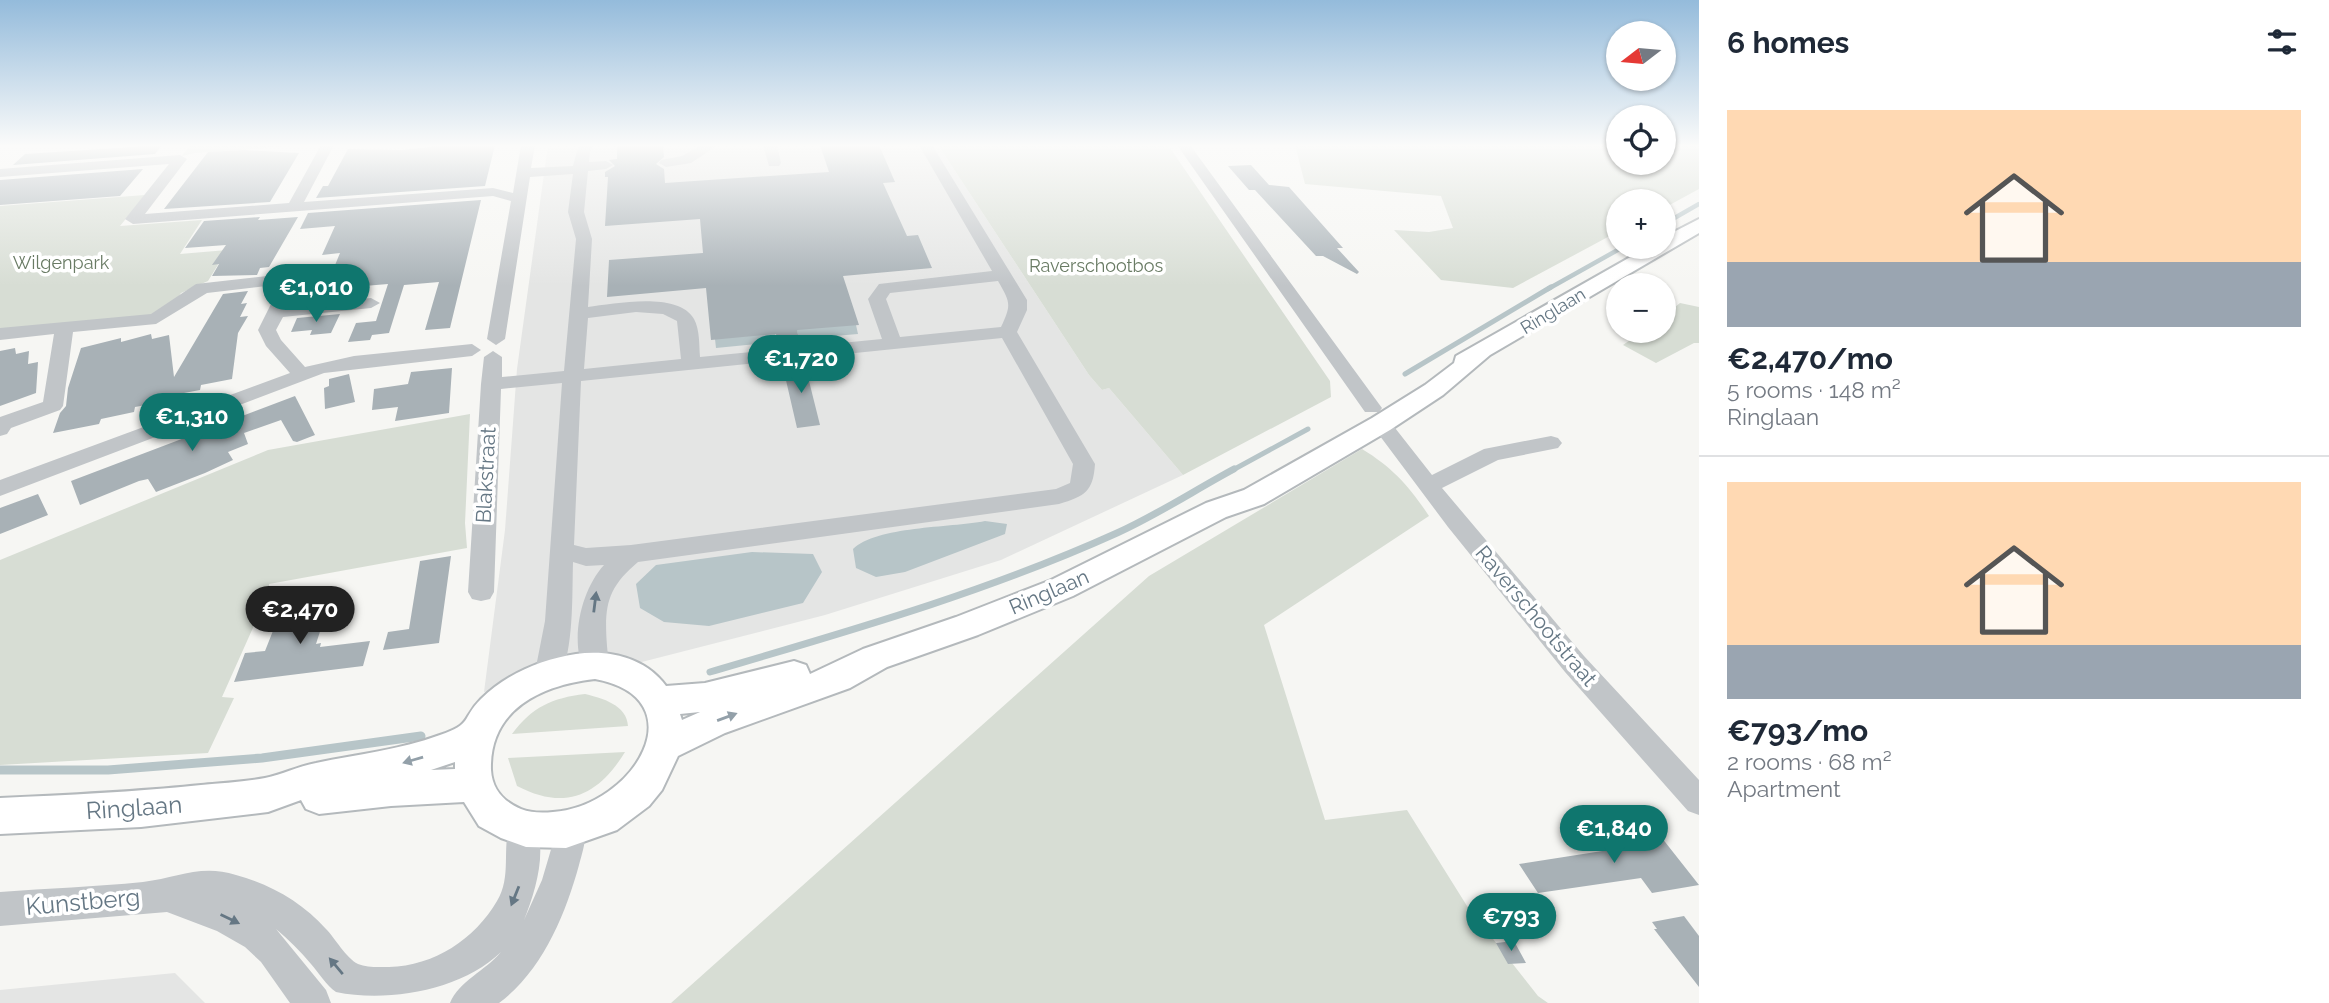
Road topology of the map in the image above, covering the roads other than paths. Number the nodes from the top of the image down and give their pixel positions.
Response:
1 (154, 192) edge
2 (302, 192) edge
3 (493, 192) joint
4 (521, 192) edge
5 (578, 192) edge
6 (953, 192) edge
7 (1216, 192) edge
8 (520, 199) junction
9 (294, 207) junction
10 (1699, 225) edge
11 (1676, 238) edge
12 (1641, 259) edge
13 (1003, 275) junction
14 (371, 303) dead end
15 (276, 312) junction
16 (579, 314) junction
17 (64, 328) junction
18 (1008, 332) junction
19 (0, 334) edge
20 (892, 342) junction
21 (494, 348) junction
22 (1479, 355) junction
23 (690, 362) junction
24 (302, 375) junction
25 (572, 377) junction
26 (491, 384) junction
27 (1376, 416) junction
28 (0, 429) edge
29 (1551, 443) dead end
30 (1426, 483) junction
31 (0, 488) edge
32 (1216, 510) junction
33 (561, 550) junction
34 (631, 554) junction
35 (481, 592) dead end
36 (875, 658) junction
37 (595, 665) junction
38 (549, 672) junction
39 (659, 701) junction
40 (477, 737) junction
41 (665, 746) junction
42 (474, 785) junction
43 (268, 795) junction
44 (1699, 801) edge
45 (0, 816) edge
46 (523, 829) junction
47 (571, 830) junction
48 (167, 895) junction
49 (0, 909) edge
50 (313, 1003) edge
51 (468, 1003) edge

1 - 9 street
2 - 9 street
3 - 8 street
3 - 9 street
4 - 8 street, Blakstraat
5 - 16 street
6 - 13 lane
7 - 27 street, Raverschootstraat
8 - 21 street, Blakstraat
10 - 11 main road, Ringlaan
12 - 22 main road, Ringlaan
13 - 18 lane
13 - 20 street
14 - 15 lane
15 - 17 street
15 - 24 street
16 - 23 street
16 - 25 street
17 - 19 street
17 - 28 street
18 - 20 street
18 - 34 street
20 - 23 street
21 - 24 street
21 - 26 street, Blakstraat
22 - 27 main road, Ringlaan
22 - 27 main road, Ringlaan
23 - 25 street
24 - 31 street
25 - 26 street
25 - 33 lane
26 - 35 street, Blakstraat
27 - 30 street, Raverschootstraat
27 - 32 main road, Ringlaan
27 - 32 main road, Ringlaan
29 - 30 street
30 - 44 street, Raverschootstraat
32 - 36 main road, Ringlaan
33 - 34 street
33 - 38 street
37 -> 34 street
36 - 39 main road, Ringlaan
41 -> 36 main road, Ringlaan
37 - 38 main road
37 - 39 main road
38 - 40 main road
39 - 41 main road
40 - 42 main road
40 -> 43 main road, Ringlaan
41 - 47 main road
42 - 43 main road, Ringlaan
42 - 46 main road
43 - 45 main road, Ringlaan
46 - 47 main road
46 -> 48 street
47 - 51 street
48 - 49 street, Kunstberg
48 -> 50 street

